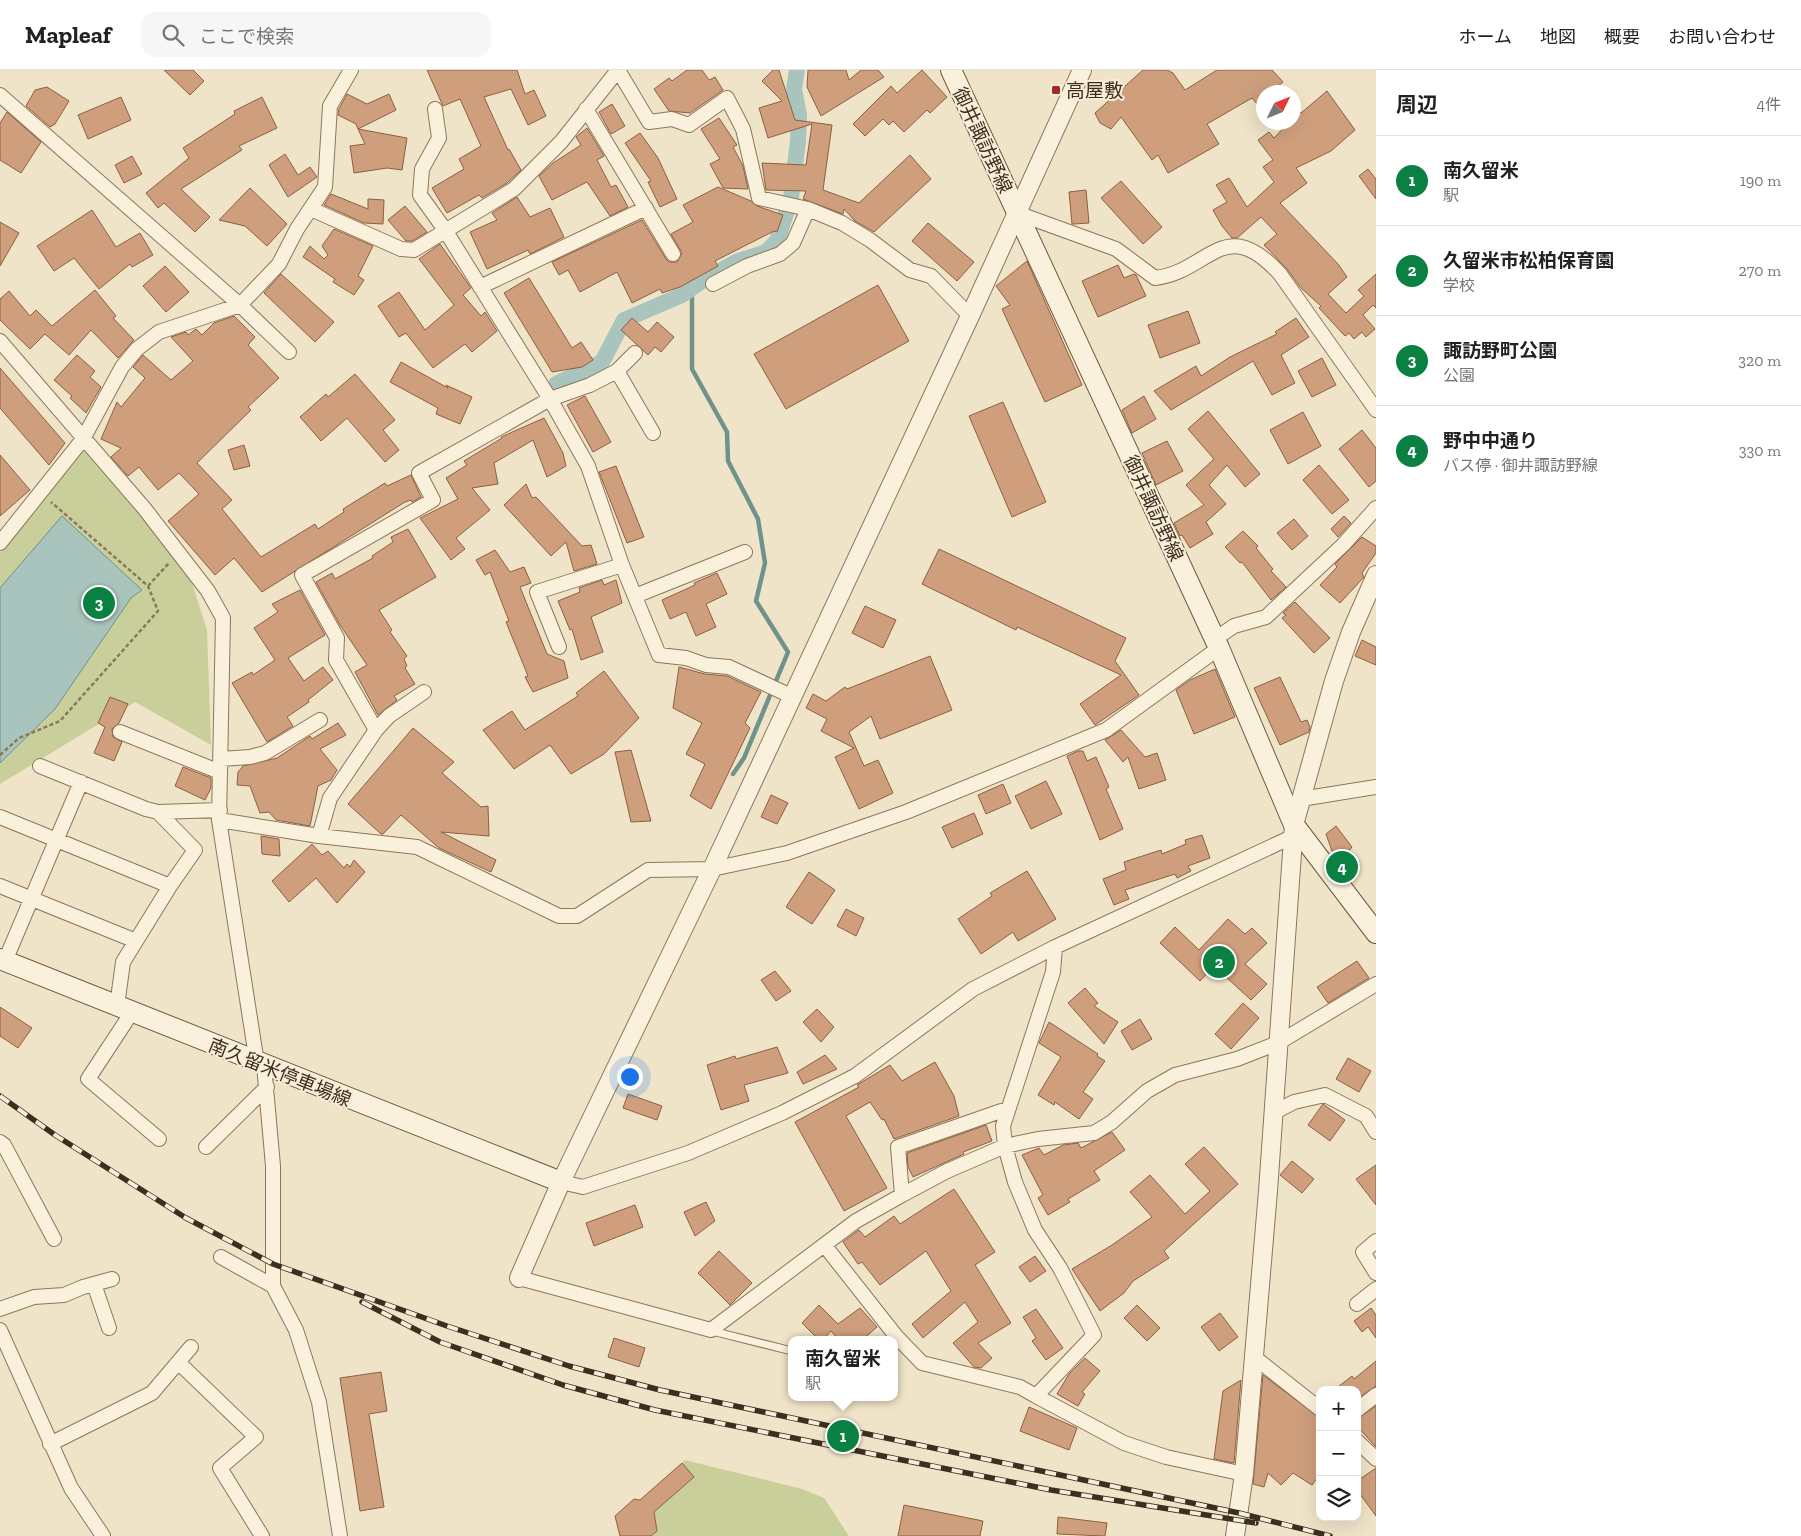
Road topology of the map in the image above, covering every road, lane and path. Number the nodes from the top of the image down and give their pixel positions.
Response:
1 (351, 70) edge
2 (618, 70) edge
3 (951, 70) edge
4 (1082, 70) edge
5 (0, 95) edge
6 (435, 109) dead end
7 (586, 109) junction
8 (646, 208) junction
9 (311, 209) junction
10 (808, 209) junction
11 (1016, 213) junction
12 (445, 230) junction
13 (673, 254) dead end
14 (713, 284) dead end
15 (480, 286) junction
16 (240, 305) junction
17 (970, 316) junction
18 (0, 340) edge
19 (289, 352) dead end
20 (635, 352) dead end
21 (617, 371) junction
22 (550, 399) junction
23 (1376, 410) edge
24 (653, 433) dead end
25 (83, 439) junction
26 (1376, 508) edge
27 (45, 509) dead end
28 (0, 543) edge
29 (178, 552) junction
30 (745, 552) dead end
31 (622, 565) junction
32 (1376, 575) edge
33 (148, 586) junction
34 (635, 596) junction
35 (1217, 643) junction
36 (559, 647) dead end
37 (424, 692) dead end
38 (791, 696) junction
39 (320, 720) dead end
40 (376, 730) junction
41 (120, 732) dead end
42 (0, 755) edge
43 (220, 765) junction
44 (40, 766) dead end
45 (81, 782) junction
46 (1376, 787) edge
47 (1301, 799) junction
48 (158, 812) junction
49 (220, 815) junction
50 (0, 817) edge
51 (1294, 830) junction
52 (319, 836) junction
53 (56, 840) junction
54 (712, 869) junction
55 (0, 886) edge
56 (170, 886) junction
57 (31, 898) junction
58 (1376, 933) edge
59 (136, 941) junction
60 (1055, 947) junction
61 (3, 960) edge
62 (1376, 984) edge
63 (125, 1009) junction
64 (1278, 1043) junction
65 (261, 1064) junction
66 (267, 1087) junction
67 (1007, 1112) junction
68 (1273, 1113) junction
69 (1376, 1132) edge
70 (159, 1139) dead end
71 (0, 1142) edge
72 (1005, 1146) junction
73 (206, 1147) dead end
74 (561, 1182) junction
75 (902, 1195) junction
76 (54, 1238) dead end
77 (1376, 1241) edge
78 (825, 1246) junction
79 (221, 1257) dead end
80 (1376, 1273) edge
81 (519, 1278) joint
82 (112, 1279) dead end
83 (94, 1284) junction
84 (274, 1286) junction
85 (1376, 1288) edge
86 (1357, 1304) dead end
87 (0, 1309) edge
88 (109, 1328) dead end
89 (0, 1330) edge
90 (711, 1330) junction
91 (896, 1336) edge
92 (898, 1338) edge
93 (191, 1347) dead end
94 (788, 1350) edge
95 (1254, 1357) junction
96 (178, 1362) junction
97 (1376, 1395) edge
98 (1036, 1396) junction
99 (1316, 1406) edge
100 (1361, 1407) edge
101 (50, 1444) junction
102 (1361, 1445) edge
103 (1376, 1459) edge
104 (1244, 1474) junction
105 (103, 1536) edge
106 (262, 1536) edge
107 (340, 1536) edge
108 (1235, 1536) edge

1 - 9 street
2 - 7 street
2 - 10 street
3 - 11 main road, 御井諏訪野線
4 - 11 street
5 - 16 street
6 - 12 street
7 - 8 street
7 - 12 street
8 - 13 street
8 - 15 street
9 - 12 street
9 - 16 street
10 - 14 street
10 - 17 street
11 - 17 street
11 - 23 street
11 - 35 main road, 御井諏訪野線
12 - 15 street
15 - 22 street
16 - 19 street
16 - 25 street
17 - 38 street
18 - 25 street
20 - 21 street
21 - 22 street
21 - 24 street
22 - 31 street
22 - 40 street
25 - 28 street
25 - 29 street
26 - 35 street
27 - 33 path
29 - 33 path
29 - 43 street
30 - 34 street
31 - 34 street
31 - 36 street
32 - 47 street
33 - 42 path
34 - 38 street
35 - 51 main road, 御井諏訪野線
35 - 54 street
37 - 40 street
38 - 54 street
39 - 43 street
40 - 52 street
41 - 43 street
43 - 49 street
44 - 45 street
45 - 48 street
45 - 53 street
46 - 47 street
47 - 51 street
48 - 49 street
48 - 56 street
49 - 52 street
49 - 65 street
50 - 53 street
51 - 58 main road, 御井諏訪野線
51 - 60 street
51 - 64 street
52 - 54 street
53 - 56 street
53 - 57 street
54 - 74 street
55 - 57 street
56 - 59 street
57 - 59 street
57 - 61 street
59 - 63 street
60 - 67 street
60 - 74 street
61 - 63 main road, 南久留米停車場線
62 - 64 street
63 - 65 main road, 南久留米停車場線
63 - 70 street
64 - 68 street
64 - 72 street
65 - 66 street
65 - 74 main road, 南久留米停車場線
66 - 73 street
66 - 84 street
67 - 72 street
67 - 75 street
68 - 69 street
68 - 95 street
71 - 76 street
72 - 75 street
72 - 98 street
74 - 81 street
75 - 78 street
77 - 80 street
78 - 90 street
78 - 91 street
79 - 84 street
81 - 90 street
82 - 83 street
83 - 87 street
83 - 88 street
84 - 107 street
85 - 86 street
89 - 101 street
90 - 94 lane
92 - 98 street
93 - 96 street
95 - 99 street
95 - 104 street
96 - 101 street
96 - 106 street
97 - 100 street
98 - 104 street
101 - 105 street
102 - 103 street
104 - 108 street

